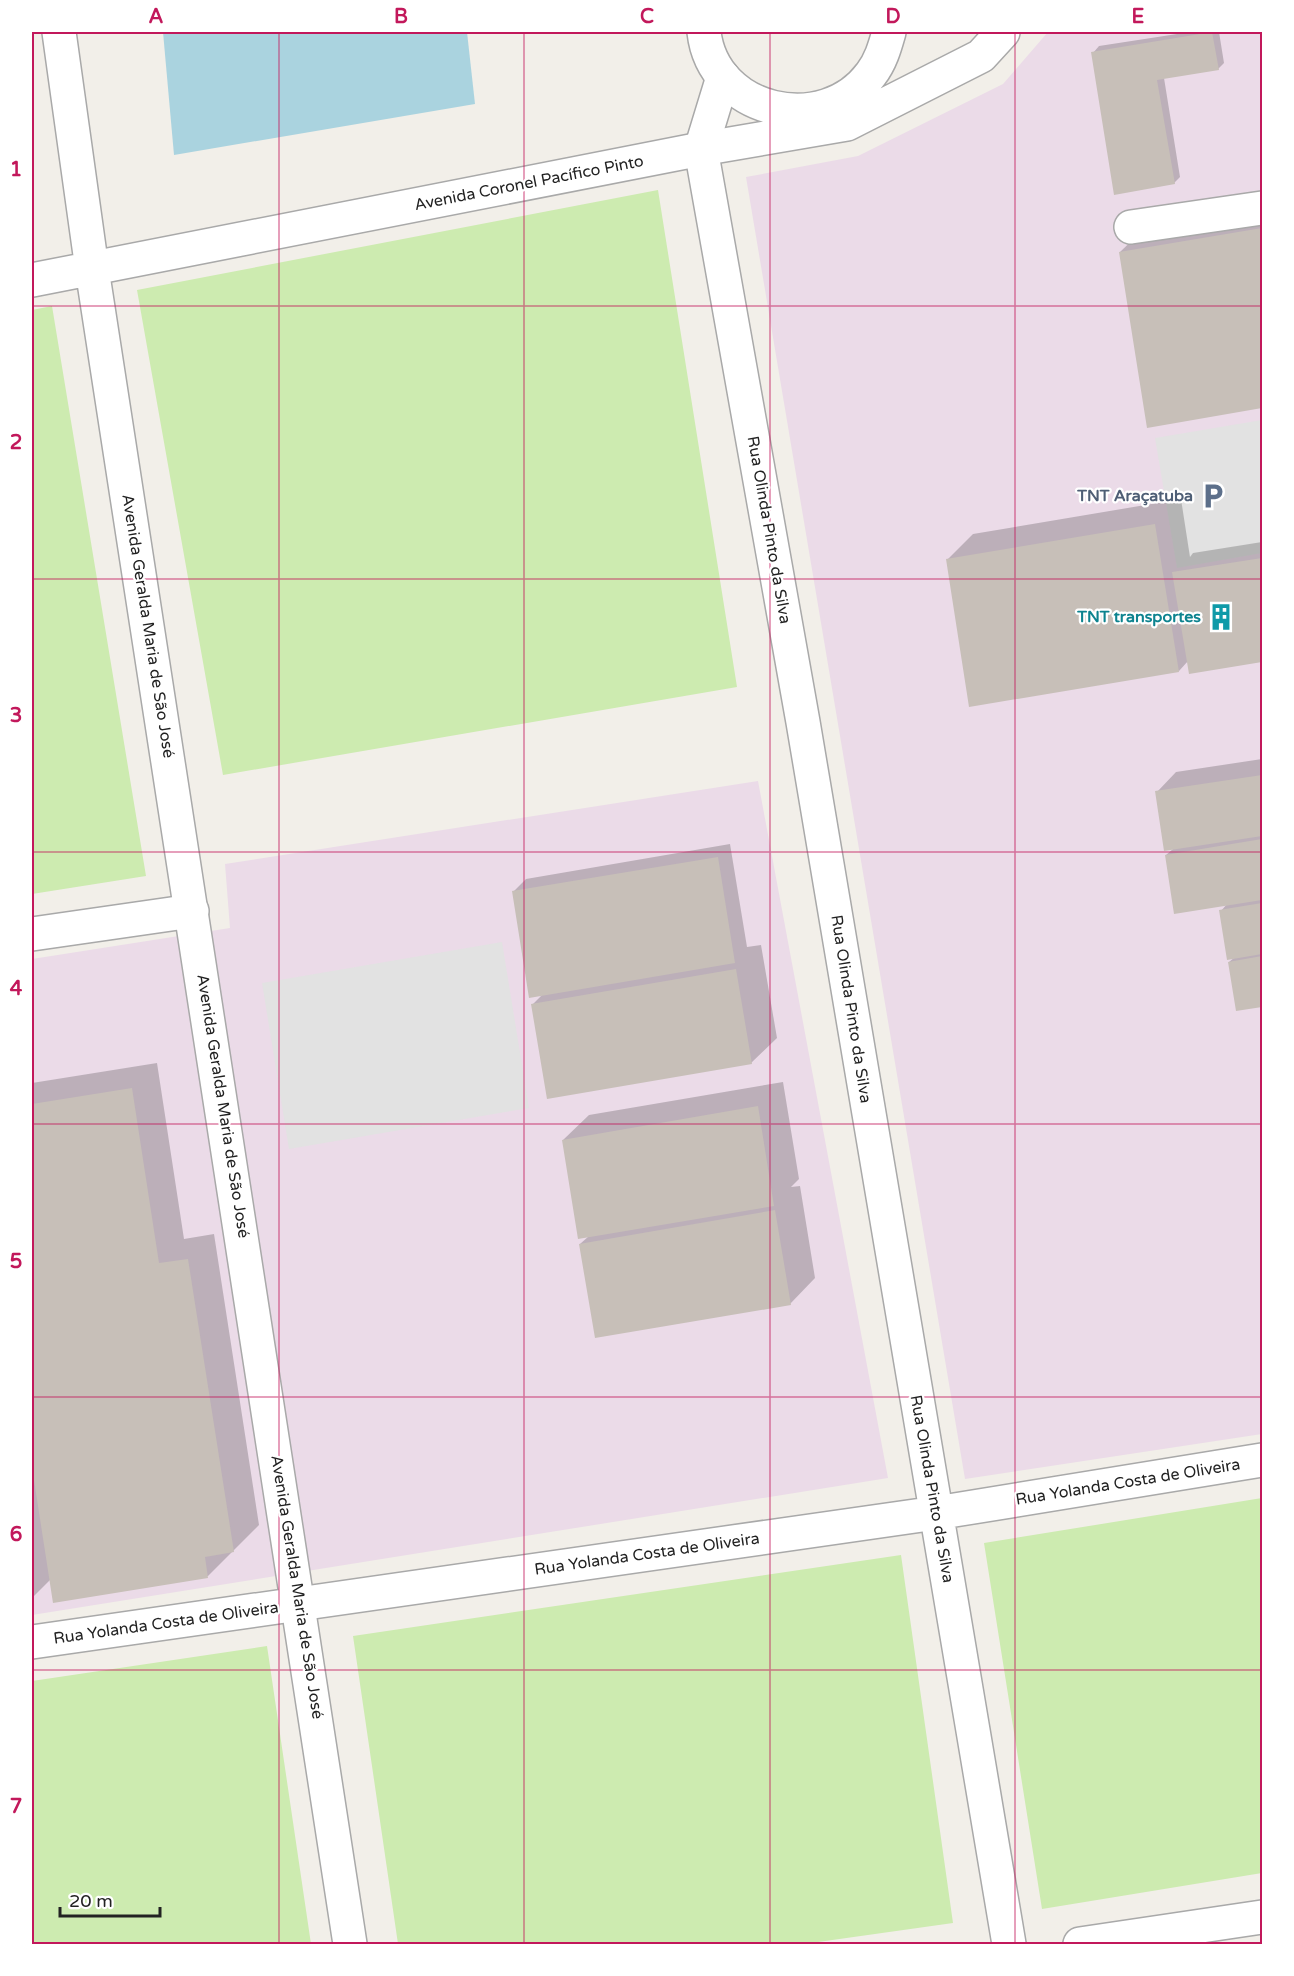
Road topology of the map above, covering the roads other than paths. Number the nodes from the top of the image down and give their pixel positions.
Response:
1 (59, 32) edge
2 (704, 32) edge
3 (889, 32) edge
4 (1003, 32) edge
5 (723, 77) junction
6 (701, 149) junction
7 (1263, 208) edge
8 (1131, 227) dead end
9 (92, 269) junction
10 (32, 280) edge
11 (192, 911) junction
12 (32, 934) edge
13 (1263, 1460) edge
14 (936, 1513) junction
15 (300, 1604) junction
16 (32, 1642) edge
17 (1263, 1917) edge
18 (350, 1944) edge
19 (1009, 1944) edge
20 (1080, 1944) edge

1 - 9 street, Avenida Geralda Maria de São José
2 - 5 street
3 - 5 street
4 - 6 street, Avenida Coronel Pacífico Pinto
5 - 6 street, Rua Olinda Pinto da Silva
6 - 9 street, Avenida Coronel Pacífico Pinto
6 - 14 street, Rua Olinda Pinto da Silva
7 - 8 street
9 - 10 street, Avenida Coronel Pacífico Pinto
9 - 11 street, Avenida Geralda Maria de São José
11 - 12 street
11 - 15 street, Avenida Geralda Maria de São José
13 - 14 street, Rua Yolanda Costa de Oliveira
14 - 15 street, Rua Yolanda Costa de Oliveira
14 - 19 street, Rua Olinda Pinto da Silva
15 - 16 street, Rua Yolanda Costa de Oliveira
15 - 18 street, Avenida Geralda Maria de São José
17 - 20 street

